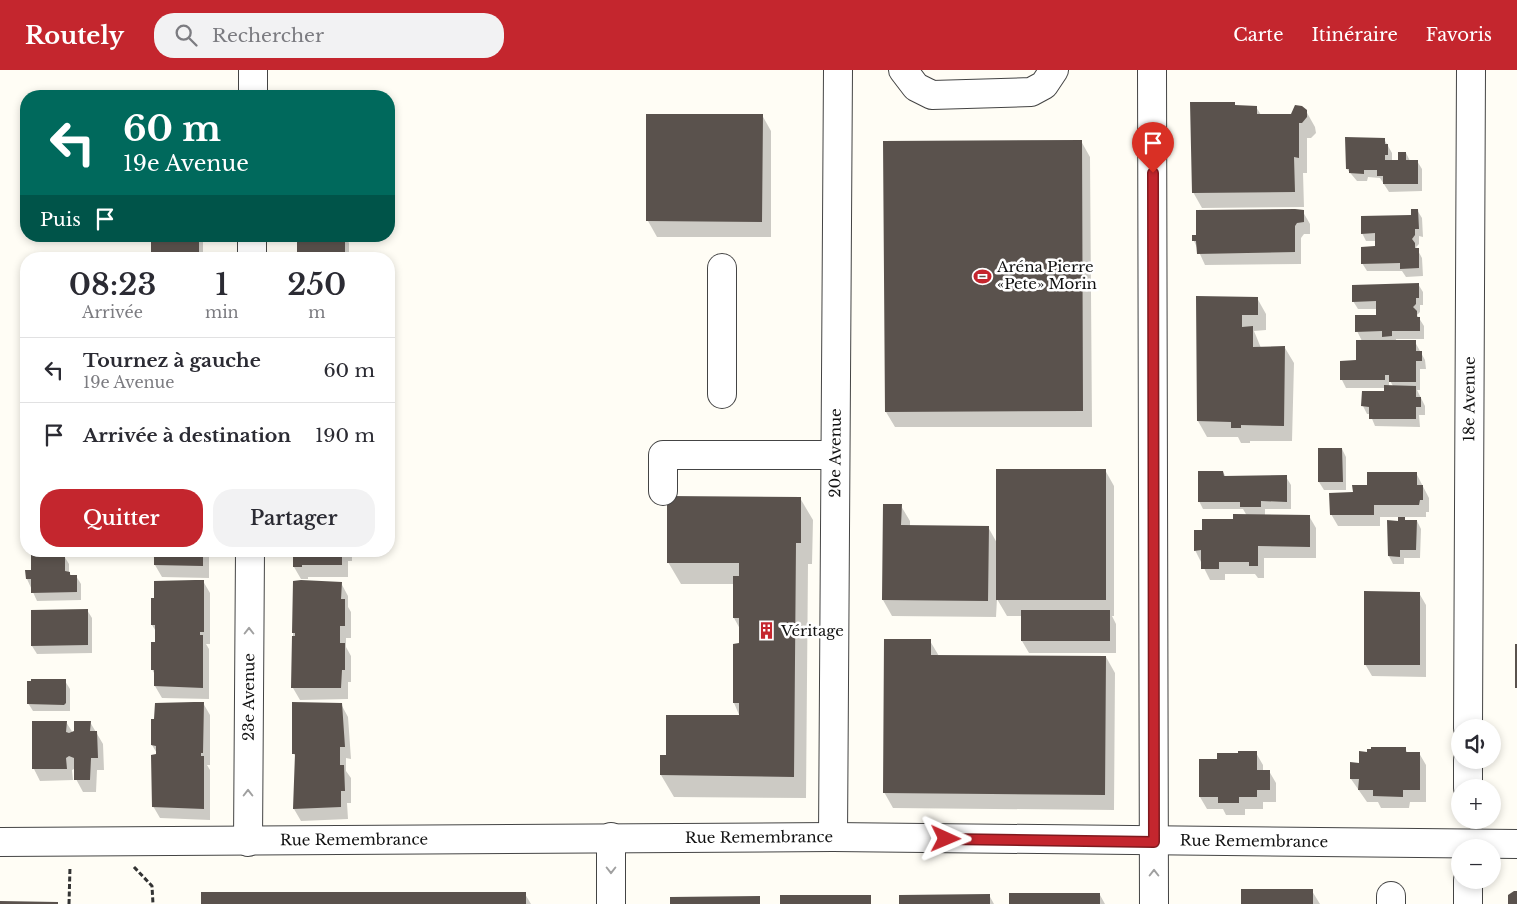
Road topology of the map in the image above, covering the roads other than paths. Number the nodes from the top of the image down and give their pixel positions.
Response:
1 (253, 70) edge
2 (838, 70) edge
3 (904, 70) edge
4 (1054, 70) edge
5 (1152, 70) edge
6 (1471, 70) edge
7 (253, 90) edge
8 (722, 268) dead end
9 (722, 394) dead end
10 (835, 455) junction
11 (663, 491) dead end
12 (250, 557) edge
13 (1468, 719) edge
14 (611, 837) junction
15 (833, 837) junction
16 (1468, 837) edge
17 (0, 842) edge
18 (248, 842) junction
19 (1154, 842) junction
20 (1517, 844) edge
21 (1468, 889) edge
22 (611, 904) edge
23 (1154, 904) edge
24 (1468, 904) edge

1 - 7 street
2 - 10 street, 20e Avenue
3 - 4 street
5 - 19 street
6 - 13 street, 18e Avenue
8 - 9 street
10 - 11 street
10 - 15 street, 20e Avenue
18 -> 12 street, 23e Avenue
14 - 15 street, Rue Remembrance
14 - 18 street, Rue Remembrance
14 -> 22 street
15 - 19 street, Rue Remembrance
16 - 19 street, Rue Remembrance
16 - 20 street, Rue Remembrance
17 - 18 street, Rue Remembrance
23 -> 19 street
21 - 24 street

